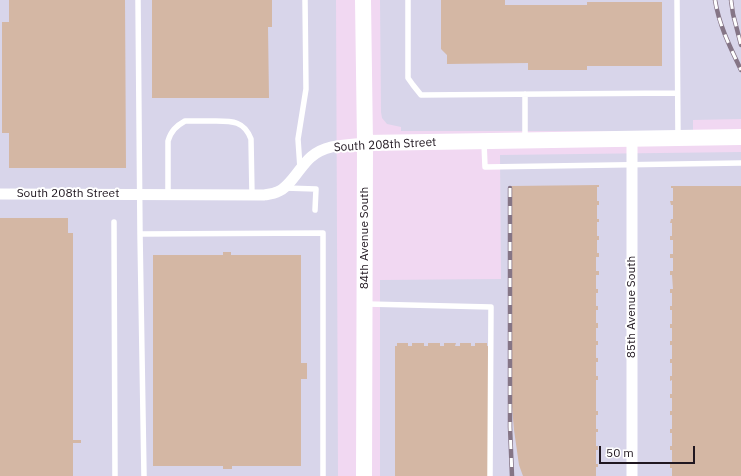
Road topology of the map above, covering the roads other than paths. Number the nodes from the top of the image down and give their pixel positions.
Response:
1 (138, 0) edge
2 (305, 0) edge
3 (363, 0) edge
4 (408, 0) edge
5 (677, 0) edge
6 (677, 93) junction
7 (525, 94) junction
8 (741, 137) edge
9 (632, 138) junction
10 (678, 138) junction
11 (525, 140) junction
12 (484, 141) junction
13 (365, 143) junction
14 (741, 163) edge
15 (632, 164) junction
16 (300, 168) junction
17 (284, 188) junction
18 (0, 194) edge
19 (140, 194) junction
20 (168, 194) junction
21 (252, 194) junction
22 (315, 210) dead end
23 (114, 222) dead end
24 (140, 234) junction
25 (364, 304) junction
26 (115, 476) edge
27 (144, 476) edge
28 (323, 476) edge
29 (364, 476) edge
30 (490, 476) edge
31 (632, 476) edge

1 - 19 lane
2 - 16 lane
3 - 13 main road, 84th Avenue South
4 - 7 lane
5 - 6 lane
6 - 7 lane
6 - 10 lane
7 - 11 lane
8 - 10 main road, South 208th Street
9 - 10 main road, South 208th Street
9 - 11 main road, South 208th Street
9 - 15 street, 85th Avenue South
11 - 12 main road, South 208th Street
12 - 13 main road, South 208th Street
12 - 15 lane
13 - 16 street, South 208th Street
13 - 25 main road, 84th Avenue South
14 - 15 lane
15 - 31 street, 85th Avenue South
16 - 17 street, South 208th Street
17 - 21 street, South 208th Street
17 - 22 lane
18 - 19 street, South 208th Street
19 - 20 street, South 208th Street
19 - 24 lane
20 - 21 street, South 208th Street
20 - 21 lane
23 - 26 lane
24 - 27 lane
24 - 28 lane
25 - 29 main road, 84th Avenue South
25 - 30 lane

